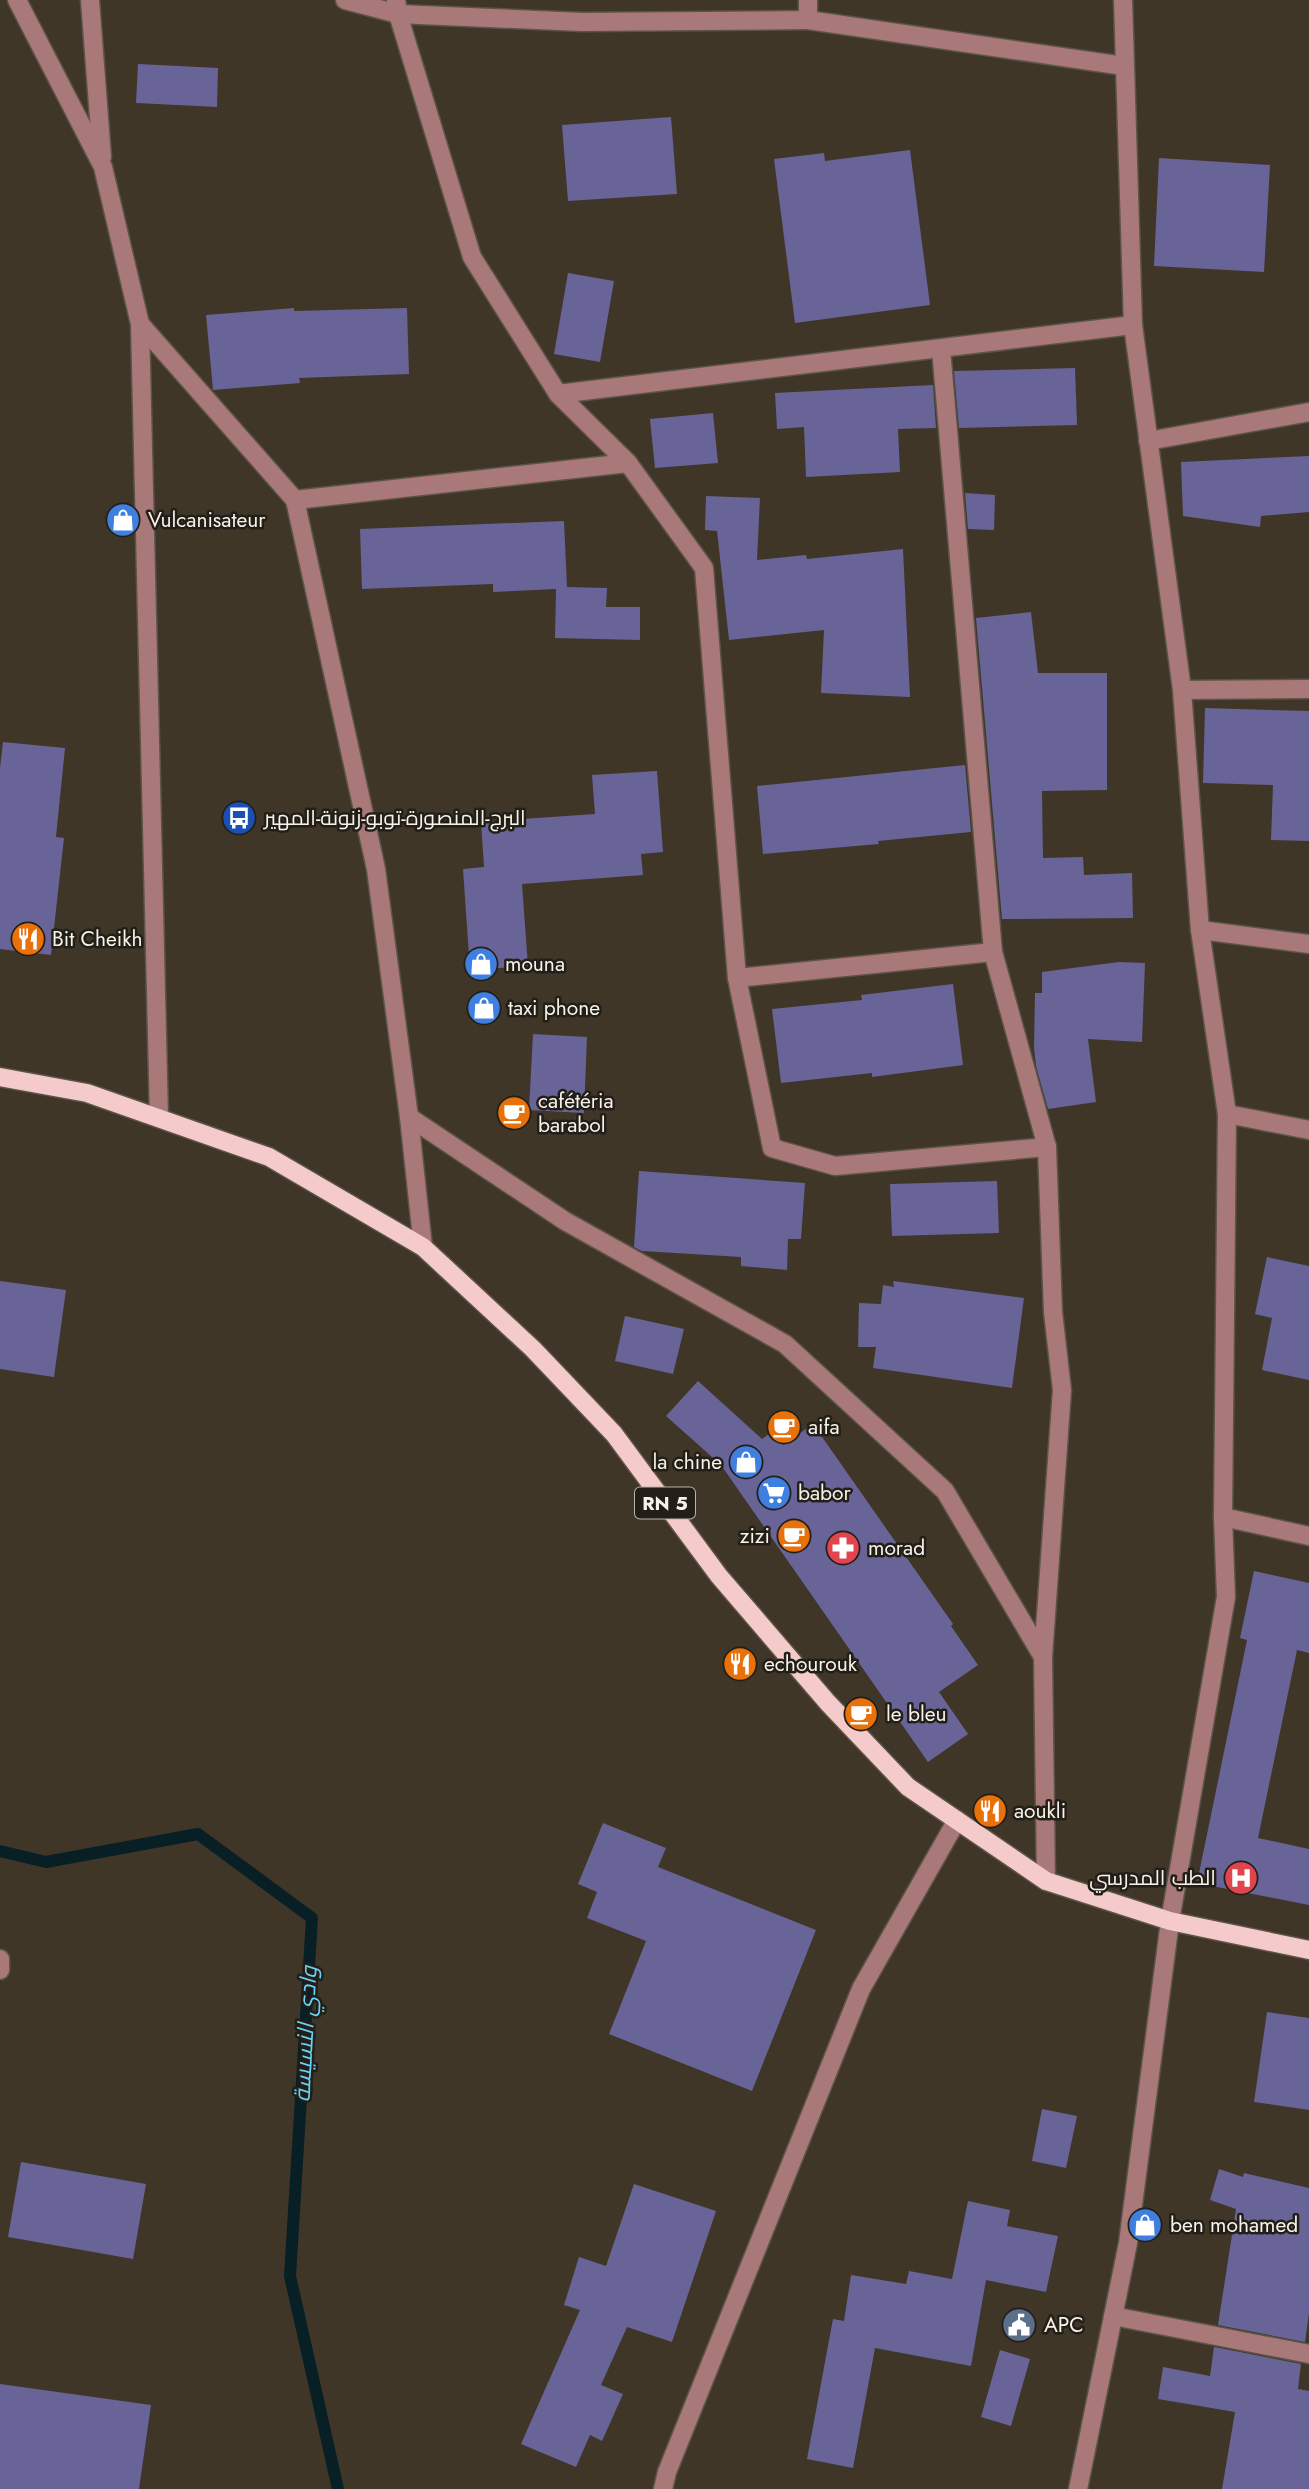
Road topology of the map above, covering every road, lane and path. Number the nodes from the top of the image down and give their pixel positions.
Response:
1 (16, 0) edge
2 (90, 0) edge
3 (345, 0) edge
4 (808, 0) edge
5 (1123, 0) edge
6 (397, 7) edge
7 (808, 20) junction
8 (1124, 66) junction
9 (103, 167) junction
10 (140, 324) junction
11 (1133, 325) junction
12 (941, 349) junction
13 (558, 394) junction
14 (1309, 412) edge
15 (1148, 441) junction
16 (628, 463) junction
17 (295, 500) junction
18 (1182, 690) junction
19 (1309, 690) edge
20 (1200, 930) junction
21 (1309, 944) edge
22 (993, 952) junction
23 (737, 978) junction
24 (0, 1077) edge
25 (1227, 1114) junction
26 (409, 1117) junction
27 (159, 1118) junction
28 (1309, 1130) edge
29 (1047, 1147) junction
30 (423, 1248) junction
31 (1223, 1517) junction
32 (1309, 1536) edge
33 (1042, 1657) junction
34 (957, 1820) junction
35 (1046, 1881) junction
36 (1170, 1921) junction
37 (1309, 1950) edge
38 (0, 1959) edge
39 (0, 1970) edge
40 (1113, 2316) junction
41 (1309, 2354) edge
42 (663, 2489) edge
43 (1077, 2489) edge

1 - 9 street
2 - 9 street
3 - 6 street
4 - 7 street
5 - 8 street
6 - 7 street
6 - 13 street
7 - 8 street
8 - 11 street
9 - 10 street
10 - 17 street
10 - 27 street
11 - 12 street
11 - 15 street
12 - 13 street
12 - 22 street
13 - 16 street
14 - 15 street
15 - 18 street
16 - 17 street
16 - 23 street
17 - 26 street
18 - 19 street
18 - 20 street
20 - 21 street
20 - 25 street
22 - 23 street
22 - 29 street
23 - 29 street
24 - 27 main road, RN 5
25 - 28 street
25 - 31 street
26 - 30 street
26 - 33 street
27 - 30 main road, RN 5
29 - 33 street
30 - 34 main road, RN 5
31 - 32 street
31 - 36 street
33 - 35 street
34 - 35 main road, RN 5
34 - 42 street
35 - 36 main road, RN 5
36 - 37 main road, RN 5
36 - 40 street
38 - 39 street
40 - 41 street
40 - 43 street

